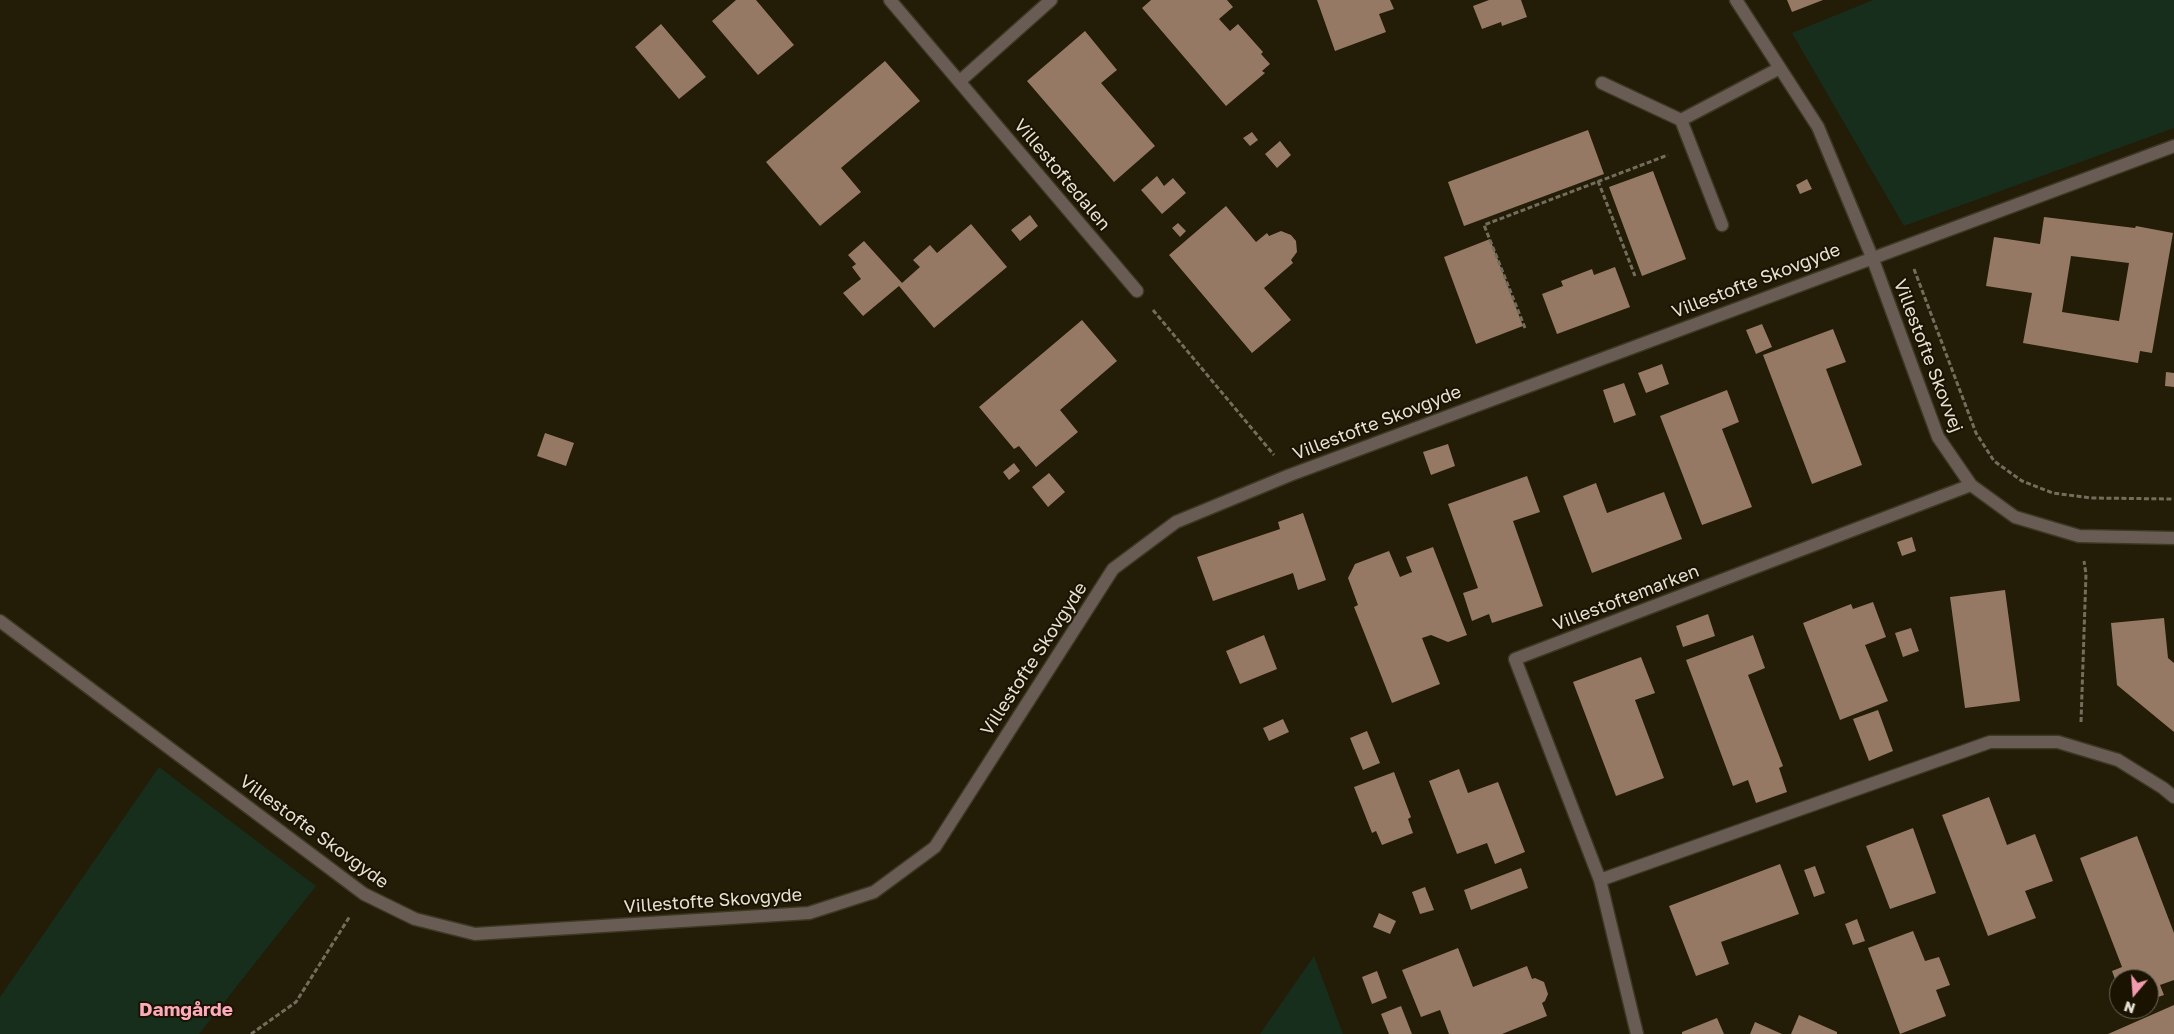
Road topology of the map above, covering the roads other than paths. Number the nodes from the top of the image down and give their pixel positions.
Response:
1 (890, 0) edge
2 (1051, 0) edge
3 (1736, 0) edge
4 (1780, 68) junction
5 (960, 81) junction
6 (1602, 83) dead end
7 (1682, 120) junction
8 (2174, 146) edge
9 (1722, 224) dead end
10 (1872, 257) junction
11 (1137, 291) road end
12 (1971, 485) junction
13 (2174, 538) edge
14 (0, 622) edge
15 (2174, 797) edge
16 (1600, 880) junction
17 (1637, 1034) edge

1 - 5 street, Villestoftedalen
2 - 5 street
3 - 4 street, Villestofte Skovvej
4 - 7 street
4 - 10 street, Villestofte Skovvej
5 - 11 street, Villestoftedalen
6 - 7 street
7 - 9 street
8 - 10 street, Villestofte Skovgyde
10 - 12 street, Villestofte Skovvej
10 - 14 street, Villestofte Skovgyde
12 - 13 street, Villestofte Skovvej
12 - 16 street, Villestoftemarken
15 - 16 street
16 - 17 street, Villestoftemarken

